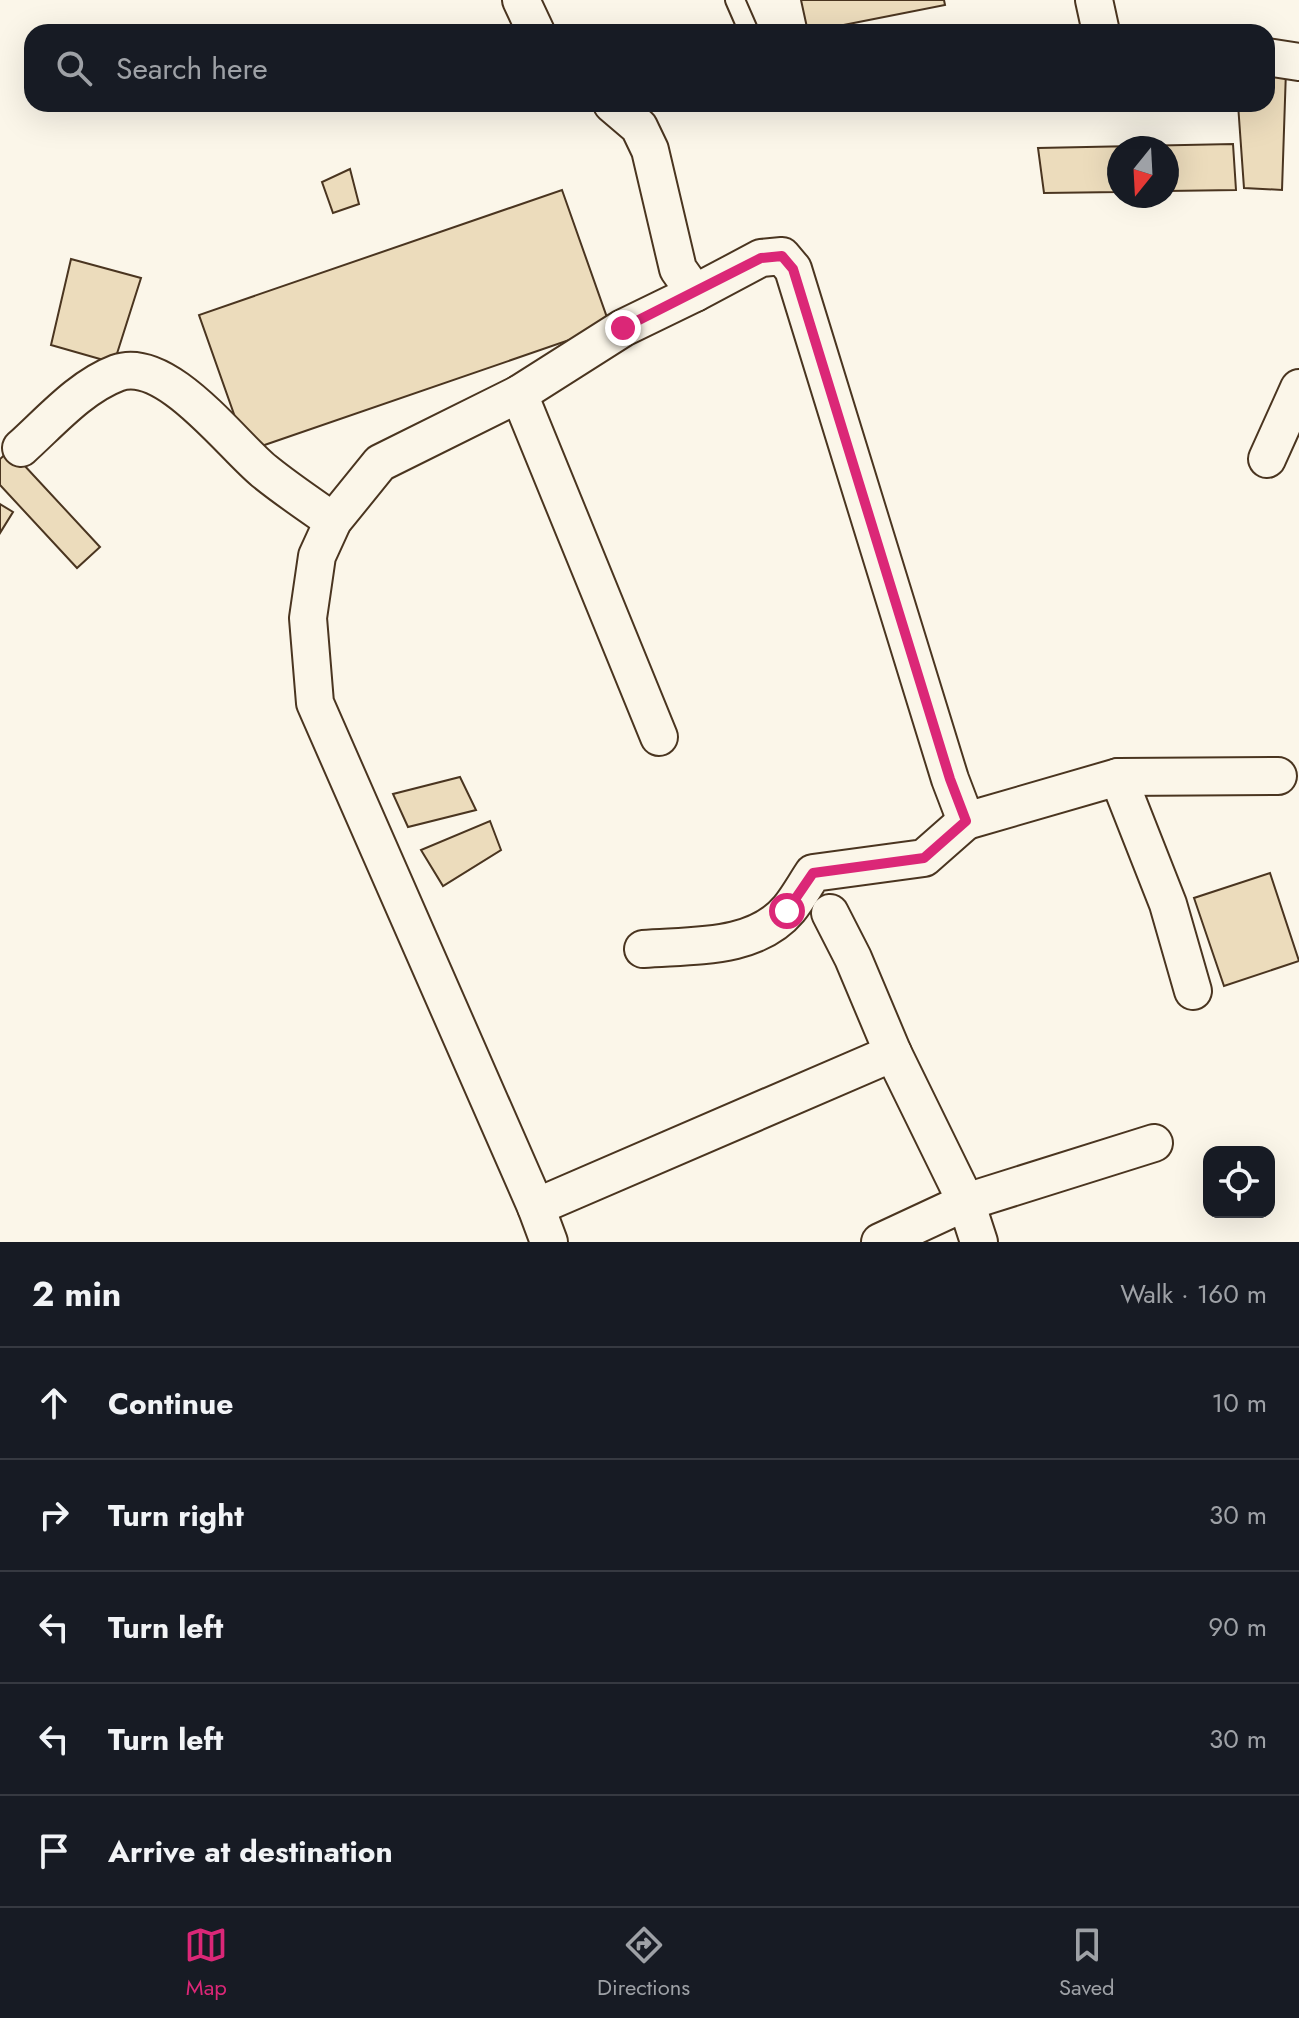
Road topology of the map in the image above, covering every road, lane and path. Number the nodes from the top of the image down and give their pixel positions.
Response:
1 (521, 0) edge
2 (735, 0) edge
3 (1094, 0) edge
4 (532, 24) edge
5 (746, 24) edge
6 (1099, 24) edge
7 (1275, 58) edge
8 (1299, 62) edge
9 (621, 112) edge
10 (695, 293) junction
11 (1299, 388) edge
12 (519, 394) junction
13 (21, 448) dead end
14 (1267, 459) dead end
15 (333, 521) junction
16 (659, 737) dead end
17 (1278, 776) dead end
18 (1118, 777) junction
19 (966, 821) junction
20 (830, 913) dead end
21 (643, 949) dead end
22 (1193, 991) dead end
23 (893, 1053) junction
24 (1154, 1143) dead end
25 (966, 1202) junction
26 (536, 1207) junction
27 (549, 1242) edge
28 (880, 1242) edge
29 (979, 1242) edge

1 - 4 street
2 - 5 lane
3 - 6 street
7 - 8 street
9 - 10 street
10 - 12 street
10 - 19 street
11 - 14 street
12 - 15 street
12 - 16 street
13 - 15 street
15 - 26 street
17 - 18 street
18 - 19 street
18 - 22 street
19 - 21 street
20 - 23 street
23 - 25 street
23 - 26 street
24 - 25 street
25 - 28 street
25 - 29 street
26 - 27 street

